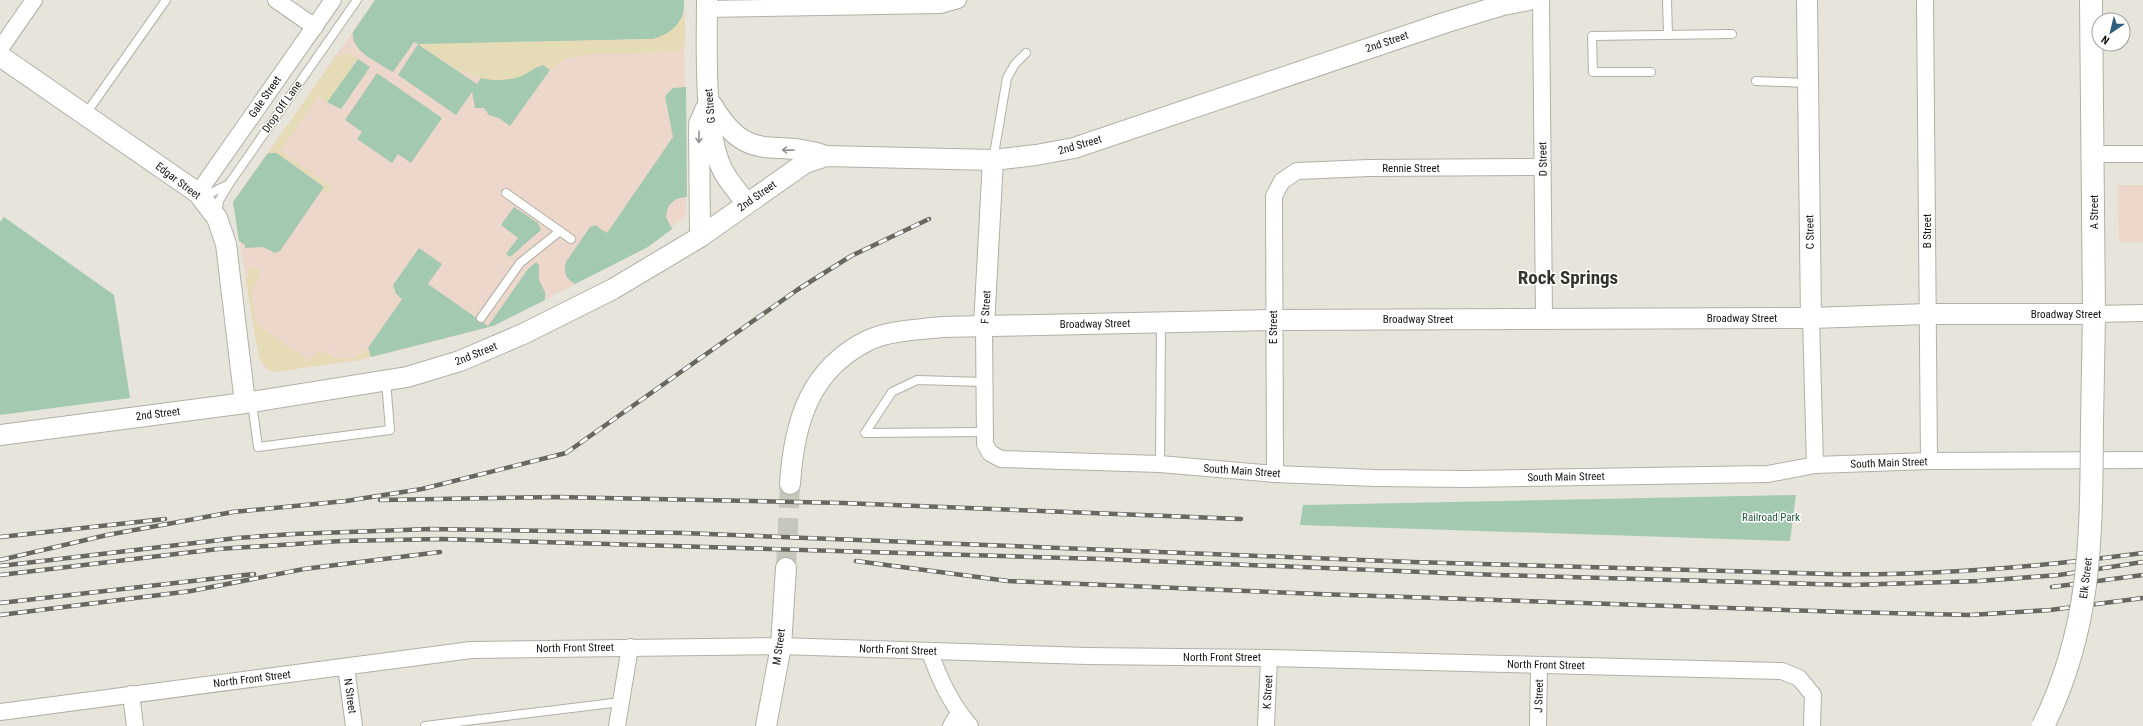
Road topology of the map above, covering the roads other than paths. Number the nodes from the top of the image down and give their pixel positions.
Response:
1 (34, 0) edge
2 (166, 0) edge
3 (276, 0) edge
4 (333, 0) edge
5 (357, 0) edge
6 (958, 0) edge
7 (1529, 0) edge
8 (1541, 0) edge
9 (1667, 0) edge
10 (1807, 0) edge
11 (1925, 0) edge
12 (2091, 0) edge
13 (707, 4) edge
14 (315, 27) junction
15 (1732, 34) dead end
16 (1668, 35) junction
17 (0, 49) edge
18 (1026, 53) dead end
19 (0, 56) edge
20 (1651, 72) dead end
21 (1756, 81) dead end
22 (1808, 83) junction
23 (709, 100) junction
24 (85, 116) junction
25 (2093, 154) junction
26 (2143, 154) edge
27 (826, 156) junction
28 (993, 160) junction
29 (1543, 167) junction
30 (1282, 181) joint
31 (229, 184) junction
32 (198, 193) junction
33 (506, 193) dead end
34 (746, 203) junction
35 (217, 218) junction
36 (560, 231) junction
37 (700, 237) junction
38 (571, 238) dead end
39 (2143, 313) edge
40 (1928, 314) junction
41 (2094, 314) junction
42 (481, 318) dead end
43 (1544, 318) junction
44 (1811, 318) junction
45 (1273, 320) junction
46 (1162, 322) junction
47 (984, 326) junction
48 (386, 381) junction
49 (984, 382) junction
50 (248, 402) junction
51 (2092, 423) joint
52 (985, 432) junction
53 (0, 435) edge
54 (990, 453) joint
55 (2143, 460) edge
56 (1929, 461) junction
57 (1160, 464) junction
58 (1815, 465) junction
59 (1275, 474) junction
60 (790, 484) tunnel mouth
61 (786, 568) tunnel mouth
62 (781, 646) junction
63 (630, 647) junction
64 (930, 652) junction
65 (1269, 658) junction
66 (1539, 665) junction
67 (346, 666) junction
68 (131, 694) junction
69 (621, 702) junction
70 (0, 712) edge
71 (955, 720) edge
72 (135, 726) edge
73 (354, 726) edge
74 (425, 726) edge
75 (618, 726) edge
76 (766, 726) edge
77 (970, 726) edge
78 (1266, 726) edge
79 (1538, 726) edge
80 (1812, 726) edge
81 (2043, 726) edge

1 - 17 street
2 - 24 lane
3 - 14 street
4 - 14 street, Gale Street
5 - 31 lane, Drop Off Lane
6 - 13 street
7 - 28 street, 2nd Street
8 - 29 street, D Street
9 - 16 lane
10 - 22 street, C Street
11 - 40 street, B Street
12 - 25 main road, A Street
13 - 23 street, G Street
14 - 32 street, Gale Street
15 - 16 lane
16 - 20 lane
18 - 28 lane
19 - 24 street, Edgar Street
21 - 22 lane
22 - 44 street, C Street
27 -> 23 street
23 - 34 street, G Street
23 -> 37 street
24 - 32 street, Edgar Street
25 - 26 street
25 - 41 main road, A Street
27 - 28 street, 2nd Street
27 - 34 street, 2nd Street
28 - 47 street, F Street
29 - 30 street, Rennie Street
29 - 43 street, D Street
30 - 45 street, E Street
31 - 32 lane
31 - 35 lane, Drop Off Lane
32 - 35 street, Edgar Street
33 - 36 lane
34 - 37 street, 2nd Street
35 - 50 street, Edgar Street
36 - 38 lane
36 - 42 lane
37 - 48 street, 2nd Street
39 - 41 street, Broadway Street
40 - 41 street, Broadway Street
40 - 44 street, Broadway Street
40 - 56 street, B Street
41 - 51 main road, A Street
43 - 44 street, Broadway Street
43 - 45 street, Broadway Street
44 - 58 street, C Street
45 - 46 street, Broadway Street
45 - 59 street, E Street
46 - 47 street, Broadway Street
46 - 57 lane
47 - 49 street, F Street
47 - 60 street, Broadway Street
48 - 50 street, 2nd Street
48 - 50 lane
49 - 52 street, F Street
49 - 52 lane
50 - 53 street, 2nd Street
51 - 81 main road, Elk Street, bridge
52 - 54 street, F Street
54 - 57 street, South Main Street
55 - 56 street, South Main Street
56 - 58 street, South Main Street
57 - 59 street, South Main Street
58 - 59 street, South Main Street
61 - 62 street, M Street
62 - 63 street, North Front Street
62 - 64 street, North Front Street
62 - 76 street, M Street
63 - 67 street, North Front Street
63 - 69 street
64 - 65 street, North Front Street
64 - 71 street
65 - 66 street, North Front Street
65 - 78 street, K Street
66 - 79 street, J Street
66 - 80 street, North Front Street
67 - 68 street, North Front Street
67 - 73 street, N Street
68 - 70 street, North Front Street
68 - 72 street
69 - 74 lane
69 - 75 street
71 - 77 street

